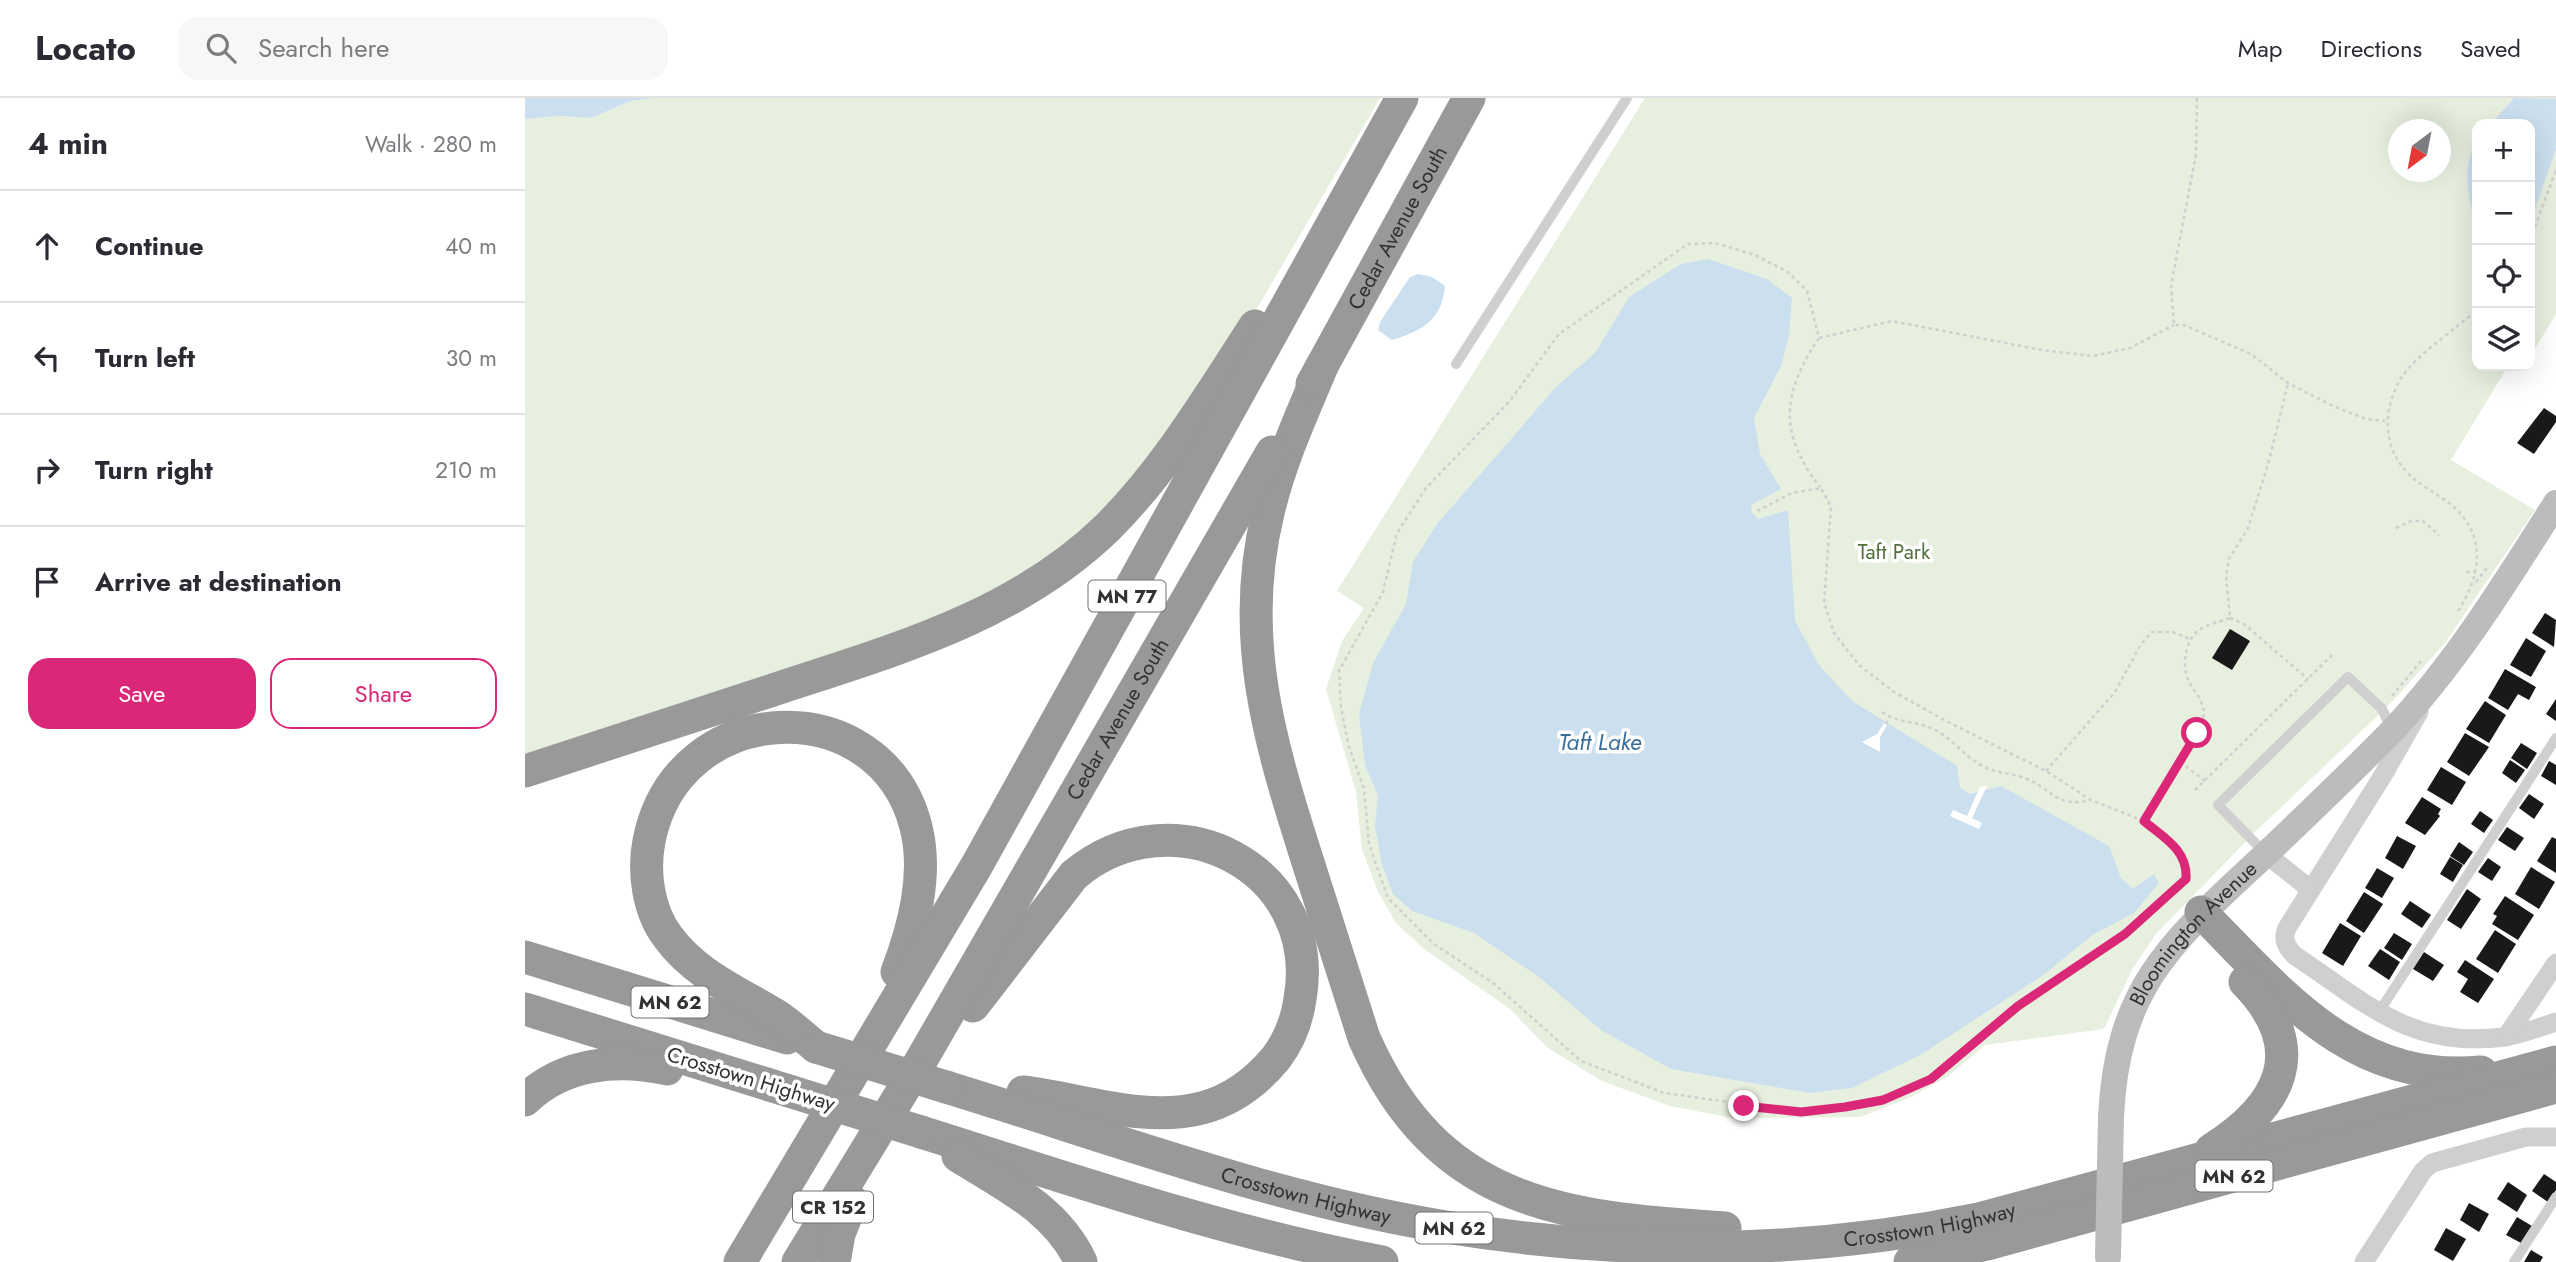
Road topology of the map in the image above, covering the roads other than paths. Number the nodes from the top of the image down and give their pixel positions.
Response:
1 (1402, 98) edge
2 (1469, 98) edge
3 (1627, 98) edge
4 (1375, 147) junction
5 (1323, 364) junction
6 (1455, 364) dead end
7 (2556, 503) edge
8 (2549, 530) edge
9 (2430, 669) junction
10 (2387, 720) junction
11 (2556, 738) edge
12 (525, 771) edge
13 (2266, 854) junction
14 (2309, 889) junction
15 (2195, 919) junction
16 (525, 957) edge
17 (2556, 963) edge
18 (525, 1009) edge
19 (2379, 1012) junction
20 (2556, 1022) edge
21 (2506, 1037) junction
22 (816, 1046) junction
23 (867, 1049) junction
24 (917, 1068) junction
25 (2549, 1072) edge
26 (946, 1087) junction
27 (789, 1091) junction
28 (525, 1100) edge
29 (921, 1132) junction
30 (2556, 1137) edge
31 (868, 1151) junction
32 (2186, 1165) junction
33 (785, 1187) junction
34 (2556, 1198) edge
35 (1979, 1219) junction
36 (2108, 1259) edge
37 (724, 1262) edge
38 (740, 1262) edge
39 (798, 1262) edge
40 (834, 1262) edge
41 (1081, 1262) edge
42 (1382, 1262) edge
43 (1910, 1262) edge
44 (2364, 1262) edge
45 (2514, 1262) edge

1 - 4 highway, MN 77
2 - 5 highway, Cedar Avenue South / MN 77
3 - 6 lane
4 - 12 highway
4 - 23 highway, MN 77
5 - 24 highway, Cedar Avenue South / MN 77
5 - 35 highway
7 - 8 street, Bloomington Avenue
8 - 9 street, Bloomington Avenue
9 - 10 street, Bloomington Avenue
9 - 14 street, Bloomington Avenue
10 - 13 street, Bloomington Avenue
10 - 13 lane
11 - 19 lane
13 - 14 street
13 - 15 street, Bloomington Avenue
14 - 19 street, Bloomington Avenue
15 - 25 highway
15 - 32 highway
15 - 36 street, Bloomington Avenue, bridge
16 - 22 highway, Crosstown Highway / MN 62
17 - 21 street
18 - 27 highway, Crosstown Highway / MN 62
19 - 21 street
20 - 21 street
22 - 23 highway
22 - 26 highway, Crosstown Highway / MN 62, bridge
23 - 33 highway, CR 152
24 - 26 highway
24 - 31 highway, Cedar Avenue South / CR 152
25 - 32 highway, Crosstown Highway / MN 62
25 - 43 highway, Crosstown Highway / MN 62
26 - 35 highway, Crosstown Highway / MN 62
27 - 28 highway
27 - 29 highway, Crosstown Highway / MN 62, bridge
29 - 41 highway
29 - 42 highway, Crosstown Highway / MN 62
30 - 44 street
31 - 39 highway, Cedar Avenue South / CR 152
31 - 40 highway
32 - 35 highway, Crosstown Highway / MN 62
33 - 37 highway
33 - 38 highway, CR 152
34 - 45 lane

